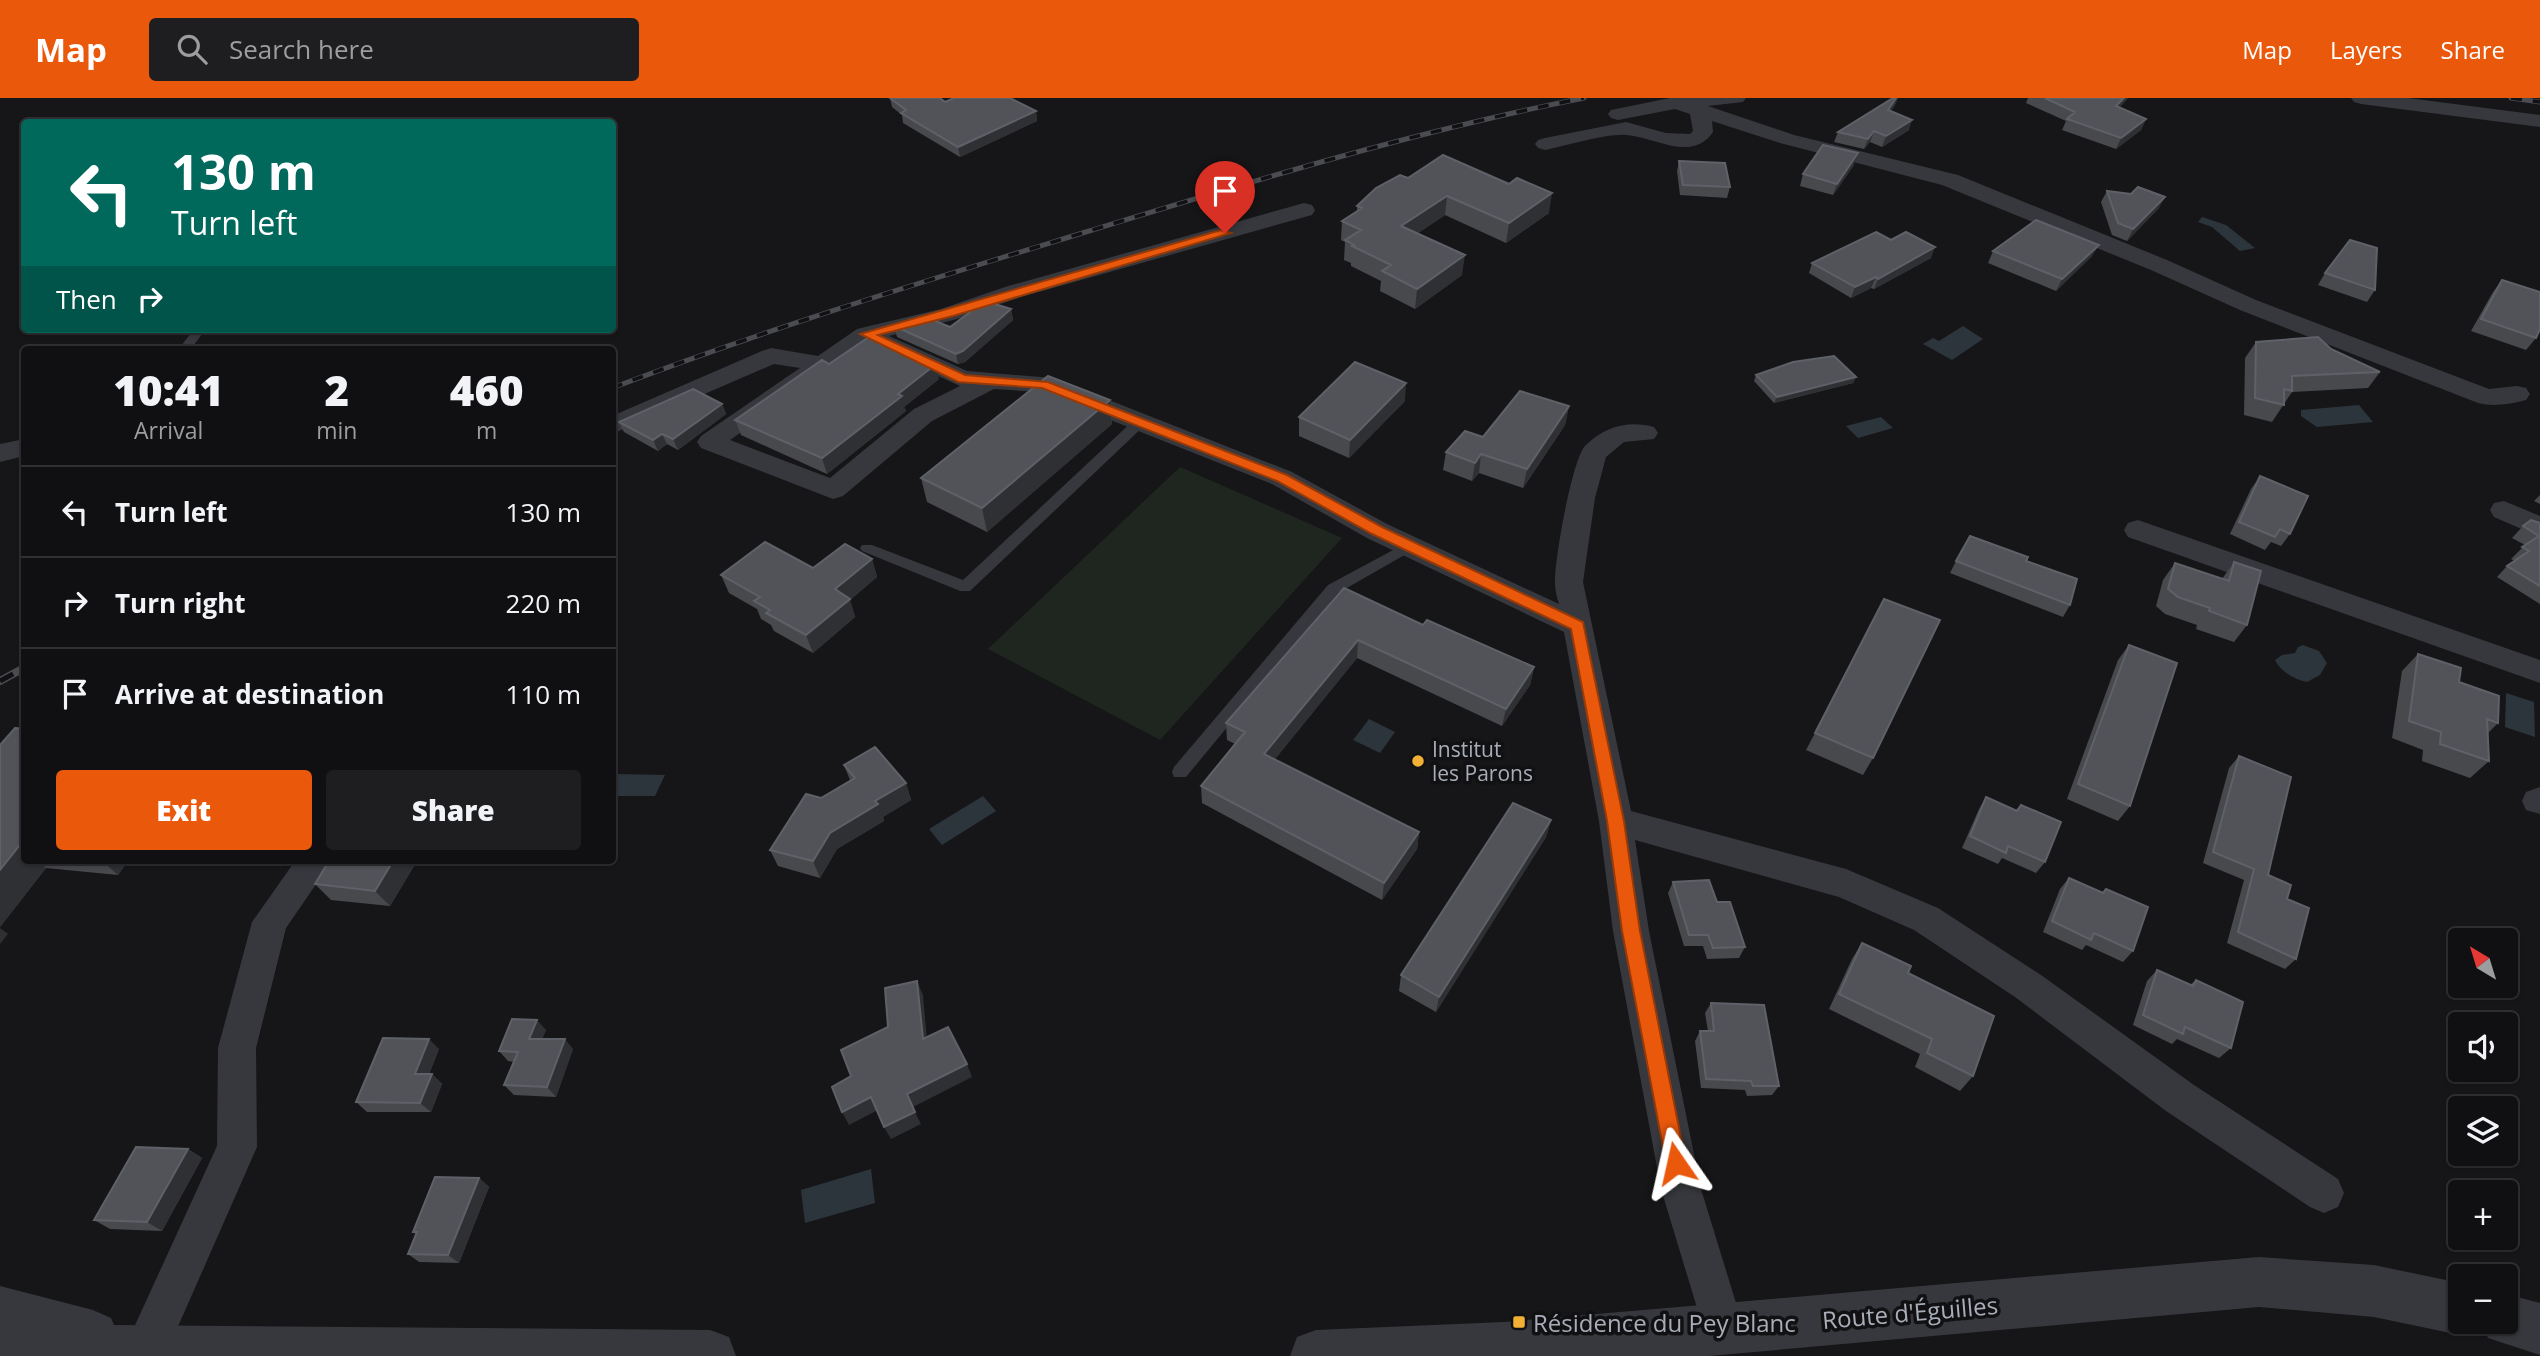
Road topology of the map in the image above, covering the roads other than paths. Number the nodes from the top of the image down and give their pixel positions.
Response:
1 (1736, 98) edge
2 (2361, 98) edge
3 (1676, 103) junction
4 (1700, 110) junction
5 (1618, 114) dead end
6 (2540, 121) edge
7 (1545, 144) dead end
8 (1304, 210) dead end
9 (2074, 212) dead end
10 (866, 334) junction
11 (823, 364) junction
12 (990, 381) junction
13 (2517, 394) junction
14 (2540, 404) edge
15 (1140, 422) junction
16 (616, 424) edge
17 (1645, 433) dead end
18 (21, 449) edge
19 (0, 453) edge
20 (2504, 510) dead end
21 (2540, 527) edge
22 (2138, 530) dead end
23 (1410, 546) junction
24 (867, 548) dead end
25 (1577, 626) junction
26 (2540, 672) edge
27 (1180, 772) dead end
28 (1616, 821) junction
29 (313, 864) edge
30 (2324, 1193) dead end
31 (2448, 1306) edge
32 (0, 1312) edge
33 (2518, 1323) edge
34 (1723, 1329) junction
35 (2540, 1329) edge
36 (146, 1349) junction
37 (0, 1350) edge
38 (710, 1356) edge
39 (1316, 1356) edge

1 - 3 street
2 - 6 street
3 - 4 street
3 - 5 street
4 - 7 street
4 - 13 street
8 - 10 street
9 - 13 street
10 - 11 street
10 - 12 street
11 - 12 street
11 - 16 street
12 - 15 street
13 - 14 street
15 - 23 street
15 - 24 lane
17 - 25 street
18 - 19 street
20 - 21 street
22 - 26 street
23 - 25 street
23 - 27 lane
25 - 28 street
28 - 30 street
28 - 34 street
29 - 36 street
31 - 34 street, Route d'Éguilles
32 - 36 street
33 - 35 street
34 - 39 street, Route d'Éguilles
36 - 37 street
36 - 38 street

